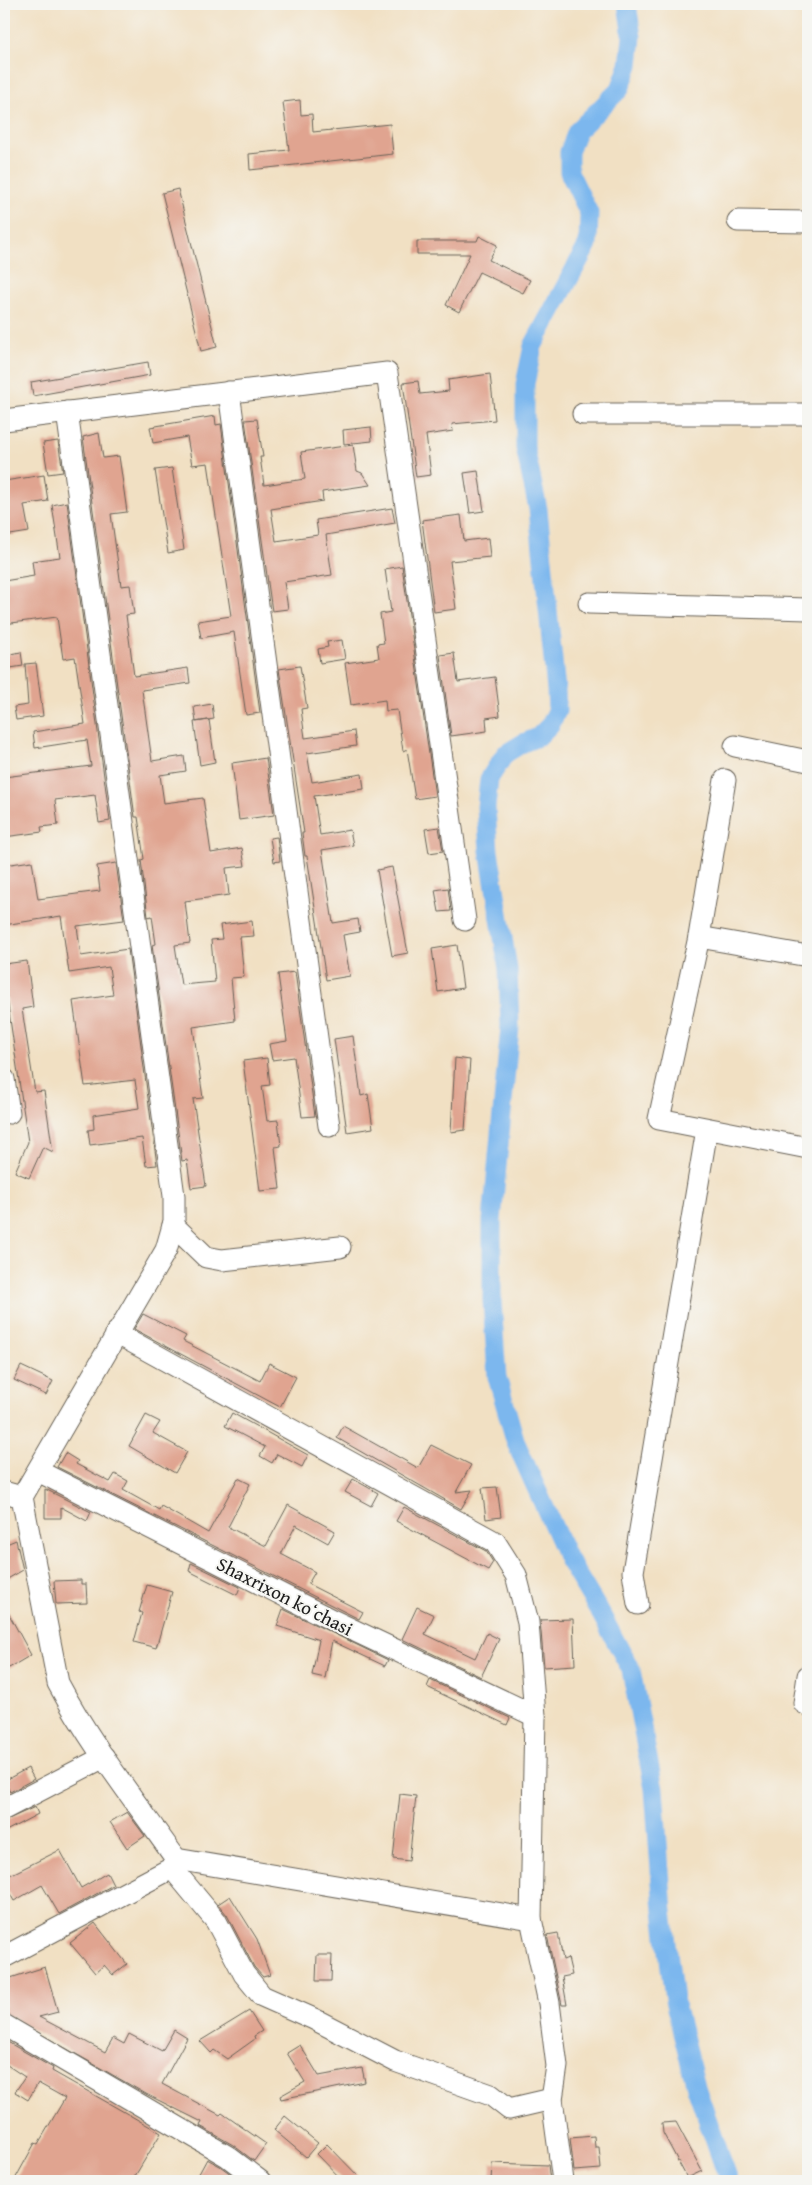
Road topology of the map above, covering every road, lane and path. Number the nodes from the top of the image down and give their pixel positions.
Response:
1 (738, 221) dead end
2 (808, 222) edge
3 (229, 392) junction
4 (67, 412) junction
5 (584, 414) dead end
6 (808, 414) edge
7 (4, 420) edge
8 (589, 603) dead end
9 (808, 609) edge
10 (735, 746) dead end
11 (808, 761) edge
12 (725, 780) dead end
13 (465, 920) dead end
14 (699, 936) junction
15 (808, 956) edge
16 (4, 1079) edge
17 (9, 1113) dead end
18 (329, 1126) dead end
19 (707, 1128) junction
20 (808, 1148) edge
21 (173, 1225) junction
22 (340, 1247) dead end
23 (116, 1333) junction
24 (38, 1471) junction
25 (13, 1494) edge
26 (638, 1604) dead end
27 (808, 1676) edge
28 (808, 1705) edge
29 (535, 1716) junction
30 (104, 1757) junction
31 (4, 1809) edge
32 (174, 1864) junction
33 (532, 1919) junction
34 (4, 1957) edge
35 (4, 2025) edge
36 (552, 2099) junction
37 (260, 2181) edge
38 (563, 2181) edge

1 - 2 street
3 - 4 street
3 - 13 street
3 - 18 street
4 - 7 street
4 - 21 street
5 - 6 street
8 - 9 street
10 - 11 street
12 - 14 street
14 - 15 street
14 - 19 street
16 - 17 street
19 - 20 street
19 - 26 street
21 - 22 street
21 - 23 street
23 - 24 street
23 - 29 street
24 - 25 street
24 - 29 street, Shaxrixon koʻchasi
25 - 30 street
27 - 28 street
29 - 33 street
30 - 31 street
30 - 32 street
32 - 33 street
32 - 34 street
32 - 36 street
33 - 36 street
35 - 37 street
36 - 38 street

